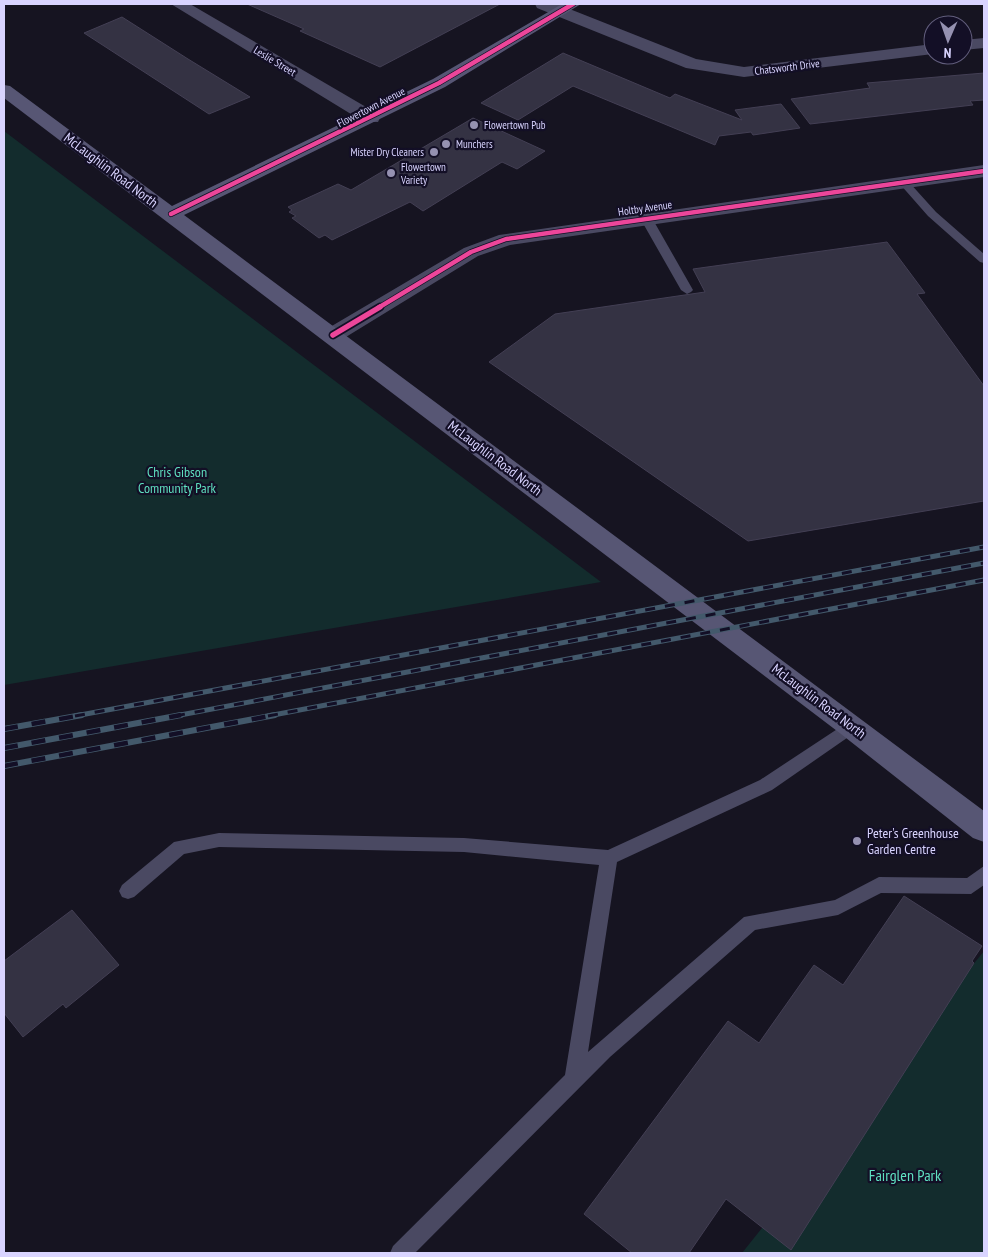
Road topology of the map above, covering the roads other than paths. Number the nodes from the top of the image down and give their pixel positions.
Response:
1 (179, 4) edge
2 (543, 4) edge
3 (567, 7) edge
4 (923, 50) edge
5 (4, 90) edge
6 (372, 118) junction
7 (984, 171) edge
8 (904, 182) junction
9 (171, 214) junction
10 (646, 218) junction
11 (984, 260) edge
12 (686, 290) dead end
13 (333, 335) junction
14 (851, 726) junction
15 (984, 829) edge
16 (609, 858) junction
17 (984, 874) edge
18 (128, 891) dead end
19 (574, 1078) junction
20 (400, 1253) edge

1 - 6 street, Leslie Street
2 - 3 street, Chatsworth Drive
3 - 4 street, Chatsworth Drive
3 - 6 main road, Flowertown Avenue
5 - 9 main road, McLaughlin Road North
6 - 9 main road, Flowertown Avenue
7 - 8 street, Holtby Avenue
8 - 10 street, Holtby Avenue
8 - 11 lane
9 - 13 main road, McLaughlin Road North
10 - 12 lane
10 - 13 street, Holtby Avenue
13 - 14 main road, McLaughlin Road North
14 - 15 main road, McLaughlin Road North
14 - 16 lane
16 - 18 lane
16 - 19 lane
17 - 19 lane
19 - 20 lane

